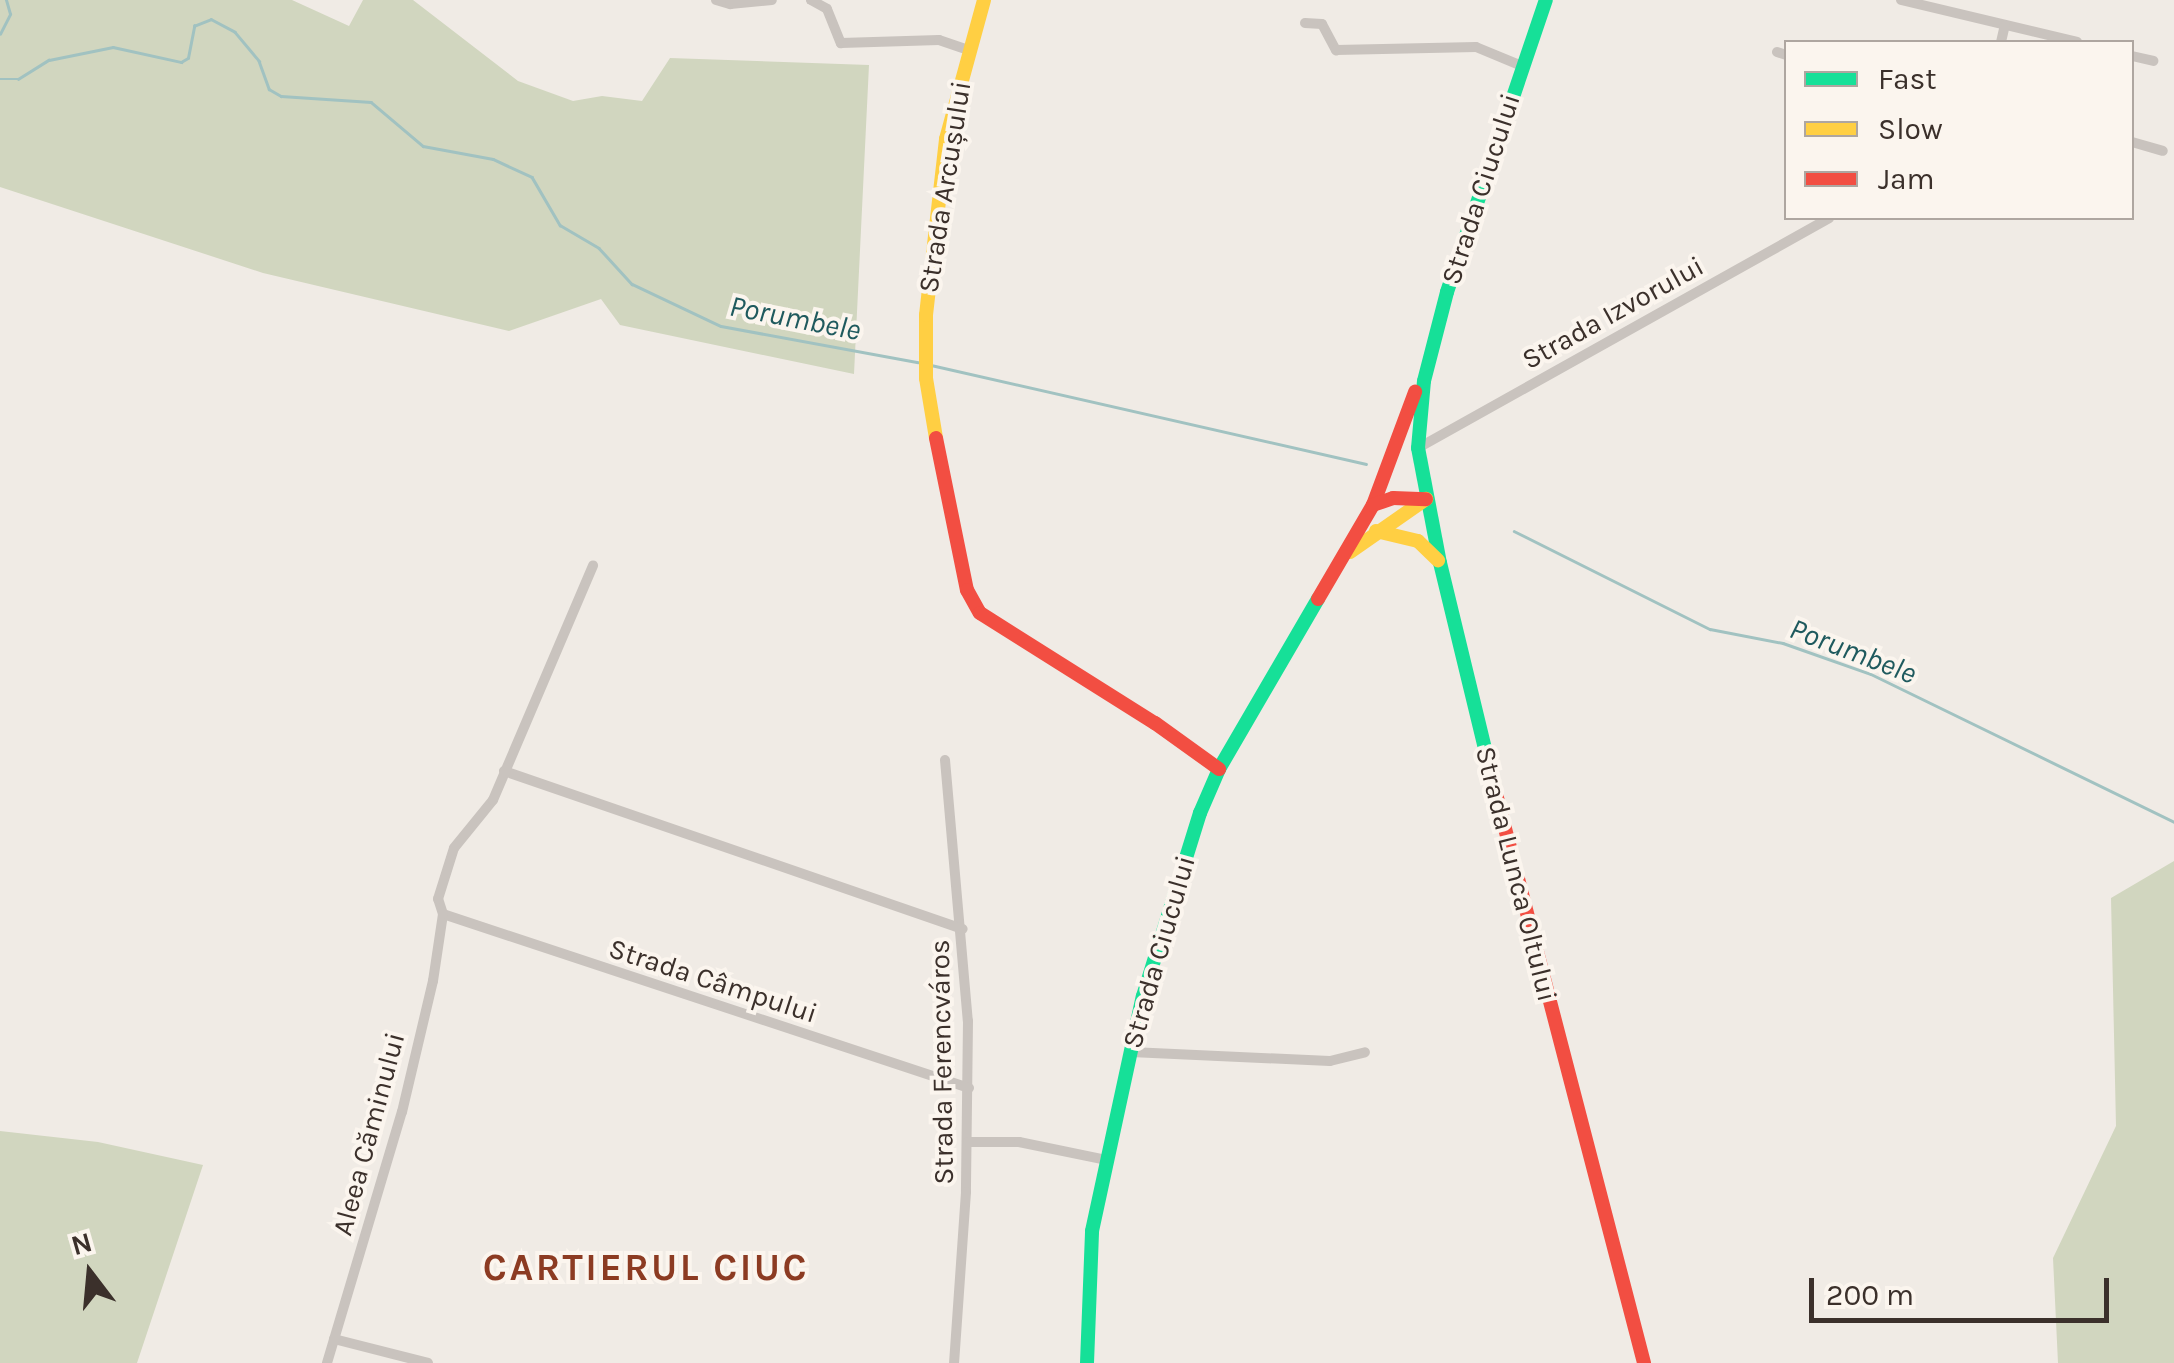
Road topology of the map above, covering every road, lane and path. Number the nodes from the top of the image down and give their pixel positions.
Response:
1 (716, 0) edge
2 (772, 0) edge
3 (811, 0) edge
4 (984, 0) edge
5 (1546, 0) edge
6 (1901, 0) edge
7 (1305, 22) dead end
8 (2006, 25) junction
9 (2002, 40) edge
10 (2069, 40) edge
11 (968, 50) junction
12 (2134, 56) edge
13 (2153, 61) dead end
14 (1522, 66) junction
15 (2134, 143) edge
16 (2163, 151) dead end
17 (1825, 220) edge
18 (1424, 380) junction
19 (1418, 448) junction
20 (1426, 499) junction
21 (1373, 505) junction
22 (1376, 531) junction
23 (1440, 563) junction
24 (593, 565) dead end
25 (1332, 572) junction
26 (945, 760) dead end
27 (1219, 769) junction
28 (504, 770) junction
29 (443, 914) junction
30 (963, 929) junction
31 (1130, 1052) junction
32 (1364, 1052) dead end
33 (969, 1088) junction
34 (968, 1142) junction
35 (1107, 1160) junction
36 (334, 1339) junction
37 (327, 1363) edge
38 (428, 1363) edge
39 (954, 1363) edge
40 (1087, 1363) edge
41 (1644, 1363) edge

1 - 2 street
3 - 11 street
4 - 11 main road, Strada Arcușului
5 - 14 main road, Strada Ciucului
6 - 8 street
7 - 14 street
8 - 9 street
8 - 10 street
11 - 27 main road, Strada Arcușului
12 - 13 street
14 - 18 main road, Strada Ciucului
15 - 16 street
17 - 19 street, Strada Izvorului
18 - 19 main road, Strada Lunca Oltului
18 - 21 main road, Strada Ciucului
19 - 20 main road, Strada Lunca Oltului
20 - 21 main road
20 - 22 main road
20 - 23 main road, Strada Lunca Oltului
21 - 25 main road, Strada Ciucului
22 - 23 main road
22 - 25 main road
23 - 41 main road, Strada Lunca Oltului
24 - 28 street, Aleea Căminului
25 - 27 main road, Strada Ciucului
26 - 30 street, Strada Ferencváros
27 - 31 main road, Strada Ciucului
28 - 29 street, Aleea Căminului
28 - 30 street
29 - 33 street, Strada Câmpului
29 - 36 street, Aleea Căminului
30 - 33 street, Strada Ferencváros
31 - 32 street
31 - 35 main road, Strada Ciucului
33 - 34 street, Strada Ferencváros
34 - 35 street
34 - 39 street, Strada Ferencváros
35 - 40 main road, Strada Ciucului
36 - 37 street, Aleea Căminului
36 - 38 street

